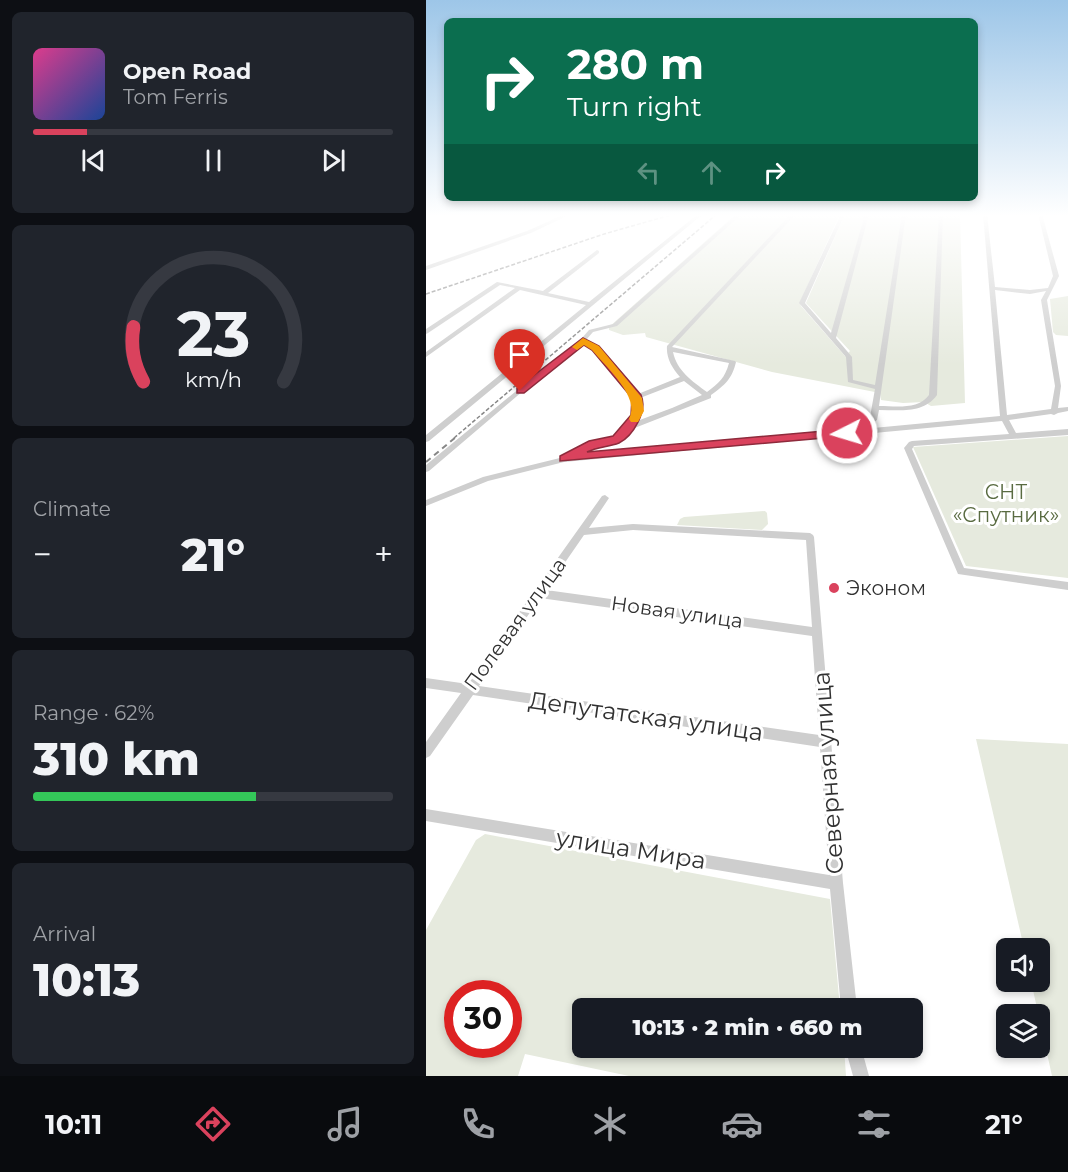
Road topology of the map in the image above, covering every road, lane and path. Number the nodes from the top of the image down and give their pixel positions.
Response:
1 (581, 264) edge
2 (639, 264) edge
3 (684, 264) edge
4 (746, 264) edge
5 (820, 264) edge
6 (853, 264) edge
7 (896, 264) edge
8 (939, 264) edge
9 (990, 264) edge
10 (1053, 264) edge
11 (519, 288) junction
12 (992, 288) junction
13 (1050, 289) junction
14 (543, 294) junction
15 (589, 304) junction
16 (426, 332) edge
17 (833, 338) junction
18 (583, 341) junction
19 (670, 349) junction
20 (426, 355) edge
21 (685, 378) junction
22 (878, 388) junction
23 (708, 396) junction
24 (637, 398) junction
25 (875, 408) junction
26 (1068, 409) edge
27 (1054, 413) junction
28 (1004, 418) junction
29 (629, 427) junction
30 (1068, 432) edge
31 (847, 433) junction
32 (1013, 435) junction
33 (426, 439) edge
34 (564, 459) junction
35 (426, 469) edge
36 (605, 498) dead end
37 (426, 503) edge
38 (581, 532) junction
39 (1068, 586) edge
40 (537, 593) junction
41 (818, 632) junction
42 (426, 683) edge
43 (468, 690) junction
44 (825, 742) junction
45 (426, 752) edge
46 (426, 815) edge
47 (836, 883) junction
48 (848, 998) edge
49 (856, 1058) edge
50 (861, 1076) edge

1 - 14 street
2 - 15 street
3 - 18 street
4 - 19 street
5 - 17 street
6 - 17 street
7 - 22 street
8 - 25 street
9 - 12 street
10 - 13 street
11 - 14 street
11 - 16 street
11 - 20 street
12 - 13 street
12 - 28 street
13 - 27 street
14 - 15 street
15 - 33 street
17 - 22 street
18 - 24 street
18 - 35 street
19 - 21 street
19 - 23 street
21 - 23 street
21 - 24 street
22 - 25 street
23 - 29 street
24 - 29 street
25 - 31 street
26 - 27 street
27 - 28 street
28 - 31 street
28 - 32 street
29 - 34 street
30 - 32 street
31 - 34 street
32 - 39 street
34 - 37 street
36 - 38 street, Полевая улица
38 - 40 street, Полевая улица
38 - 41 street, Северная улица
40 - 41 street, Новая улица
40 - 43 street, Полевая улица
41 - 44 street, Северная улица
42 - 43 street, Депутатская улица
43 - 44 street, Депутатская улица
43 - 45 street, Полевая улица
44 - 47 street, Северная улица
46 - 47 street, улица Мира
47 - 48 street, Северная улица
49 - 50 street

